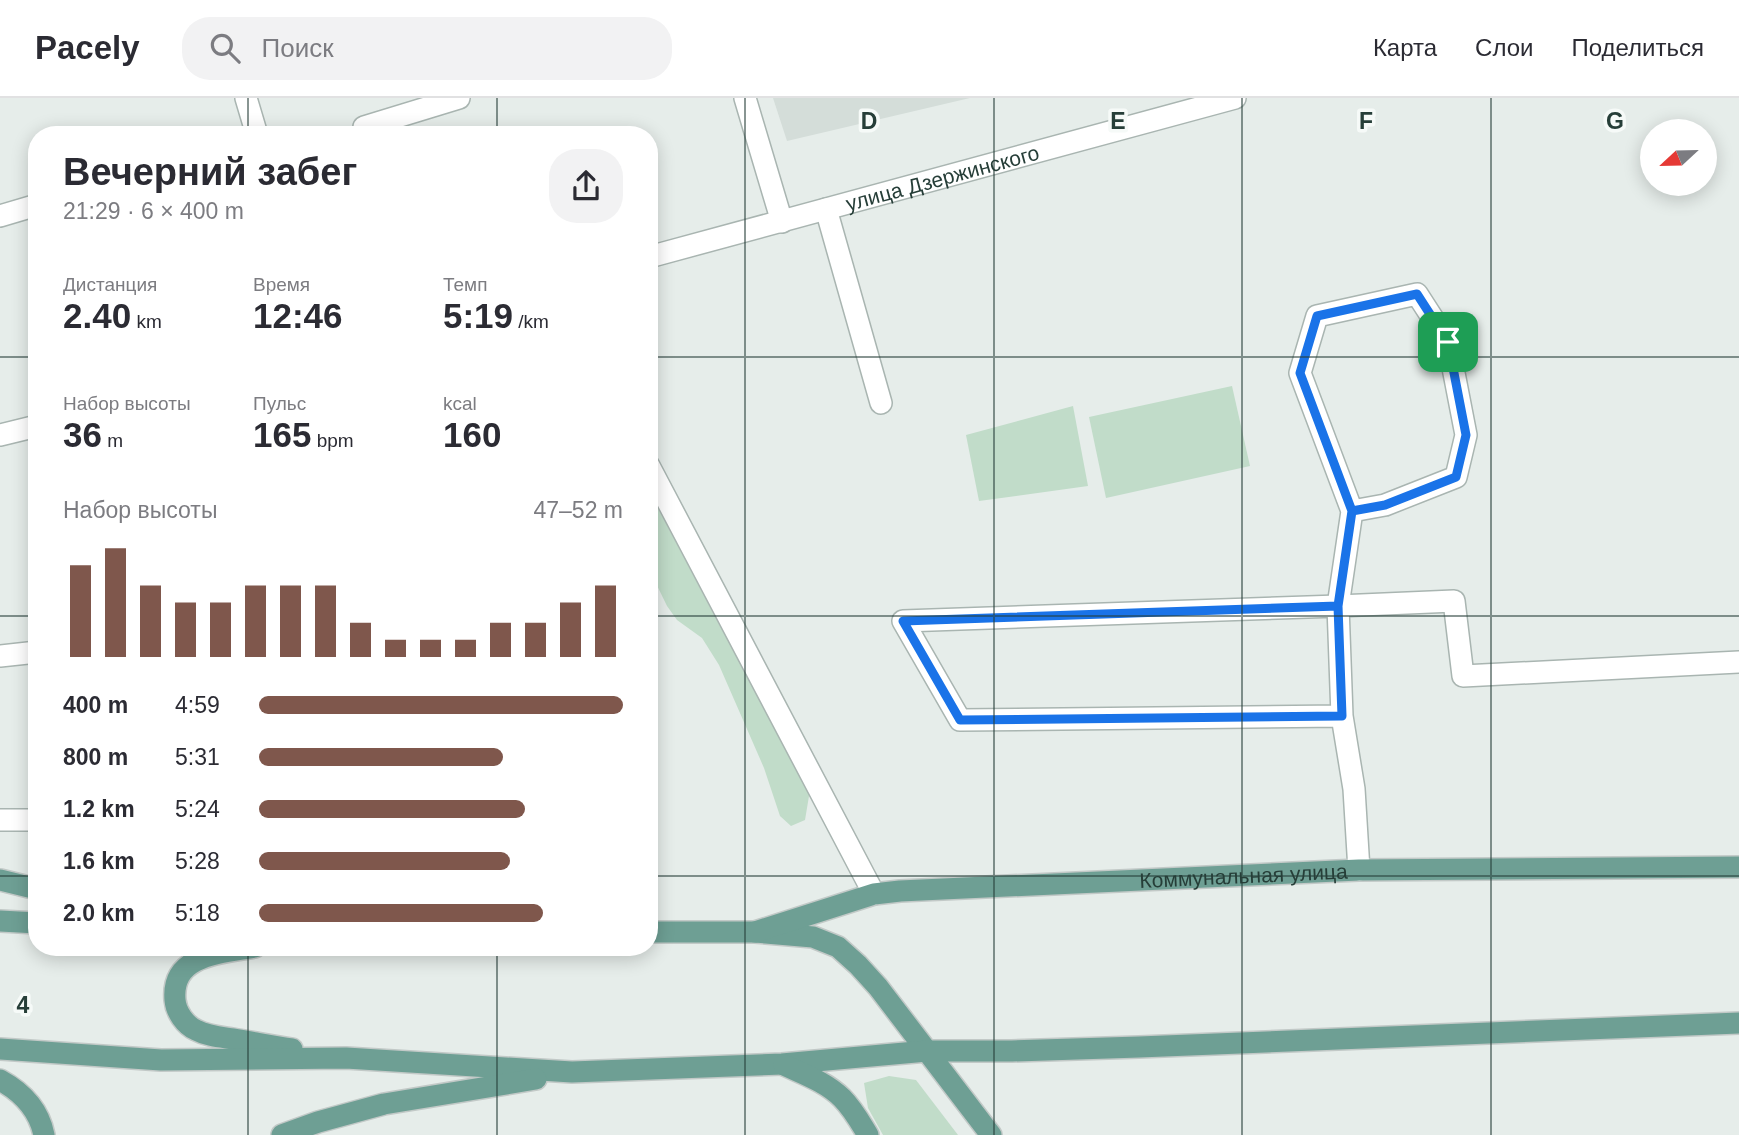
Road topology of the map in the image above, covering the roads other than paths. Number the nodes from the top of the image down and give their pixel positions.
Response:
1 (246, 98) edge
2 (459, 98) edge
3 (746, 98) edge
4 (1235, 98) edge
5 (254, 126) edge
6 (367, 126) edge
7 (28, 208) edge
8 (826, 209) junction
9 (0, 216) edge
10 (782, 222) junction
11 (658, 255) edge
12 (881, 403) dead end
13 (28, 428) edge
14 (0, 435) edge
15 (658, 483) edge
16 (1352, 511) junction
17 (1338, 606) junction
18 (28, 653) edge
19 (0, 656) edge
20 (1739, 662) edge
21 (1342, 716) junction
22 (0, 820) edge
23 (28, 820) edge
24 (1739, 867) edge
25 (1359, 870) junction
26 (0, 880) edge
27 (28, 887) edge
28 (874, 894) junction
29 (0, 921) edge
30 (28, 923) edge
31 (658, 932) edge
32 (755, 932) junction
33 (208, 956) edge
34 (1739, 1023) edge
35 (0, 1049) edge
36 (927, 1051) junction
37 (346, 1058) junction
38 (782, 1064) junction
39 (572, 1072) junction
40 (0, 1080) edge
41 (44, 1135) edge
42 (282, 1135) edge
43 (868, 1135) edge
44 (991, 1135) edge

1 - 5 street
2 - 6 street
3 - 10 street
4 - 8 street, улица Дзержинского
7 - 9 street
8 - 10 street, улица Дзержинского
8 - 12 street
10 - 11 street, улица Дзержинского
13 - 14 street
15 - 28 street
16 - 16 street
16 - 17 street
17 - 20 street
17 - 21 street
17 - 21 street
18 - 19 street
21 - 25 street
22 - 23 street
24 - 25 main road, Коммунальная улица
25 - 28 main road, Коммунальная улица
26 - 27 main road
28 - 32 main road, Коммунальная улица
29 - 30 main road
31 - 32 main road
32 - 36 main road
33 - 37 main road
34 - 36 main road
35 - 37 main road
36 - 38 main road
36 - 44 main road
37 - 39 main road
38 - 39 main road
38 - 43 main road
39 - 42 main road
40 - 41 main road

